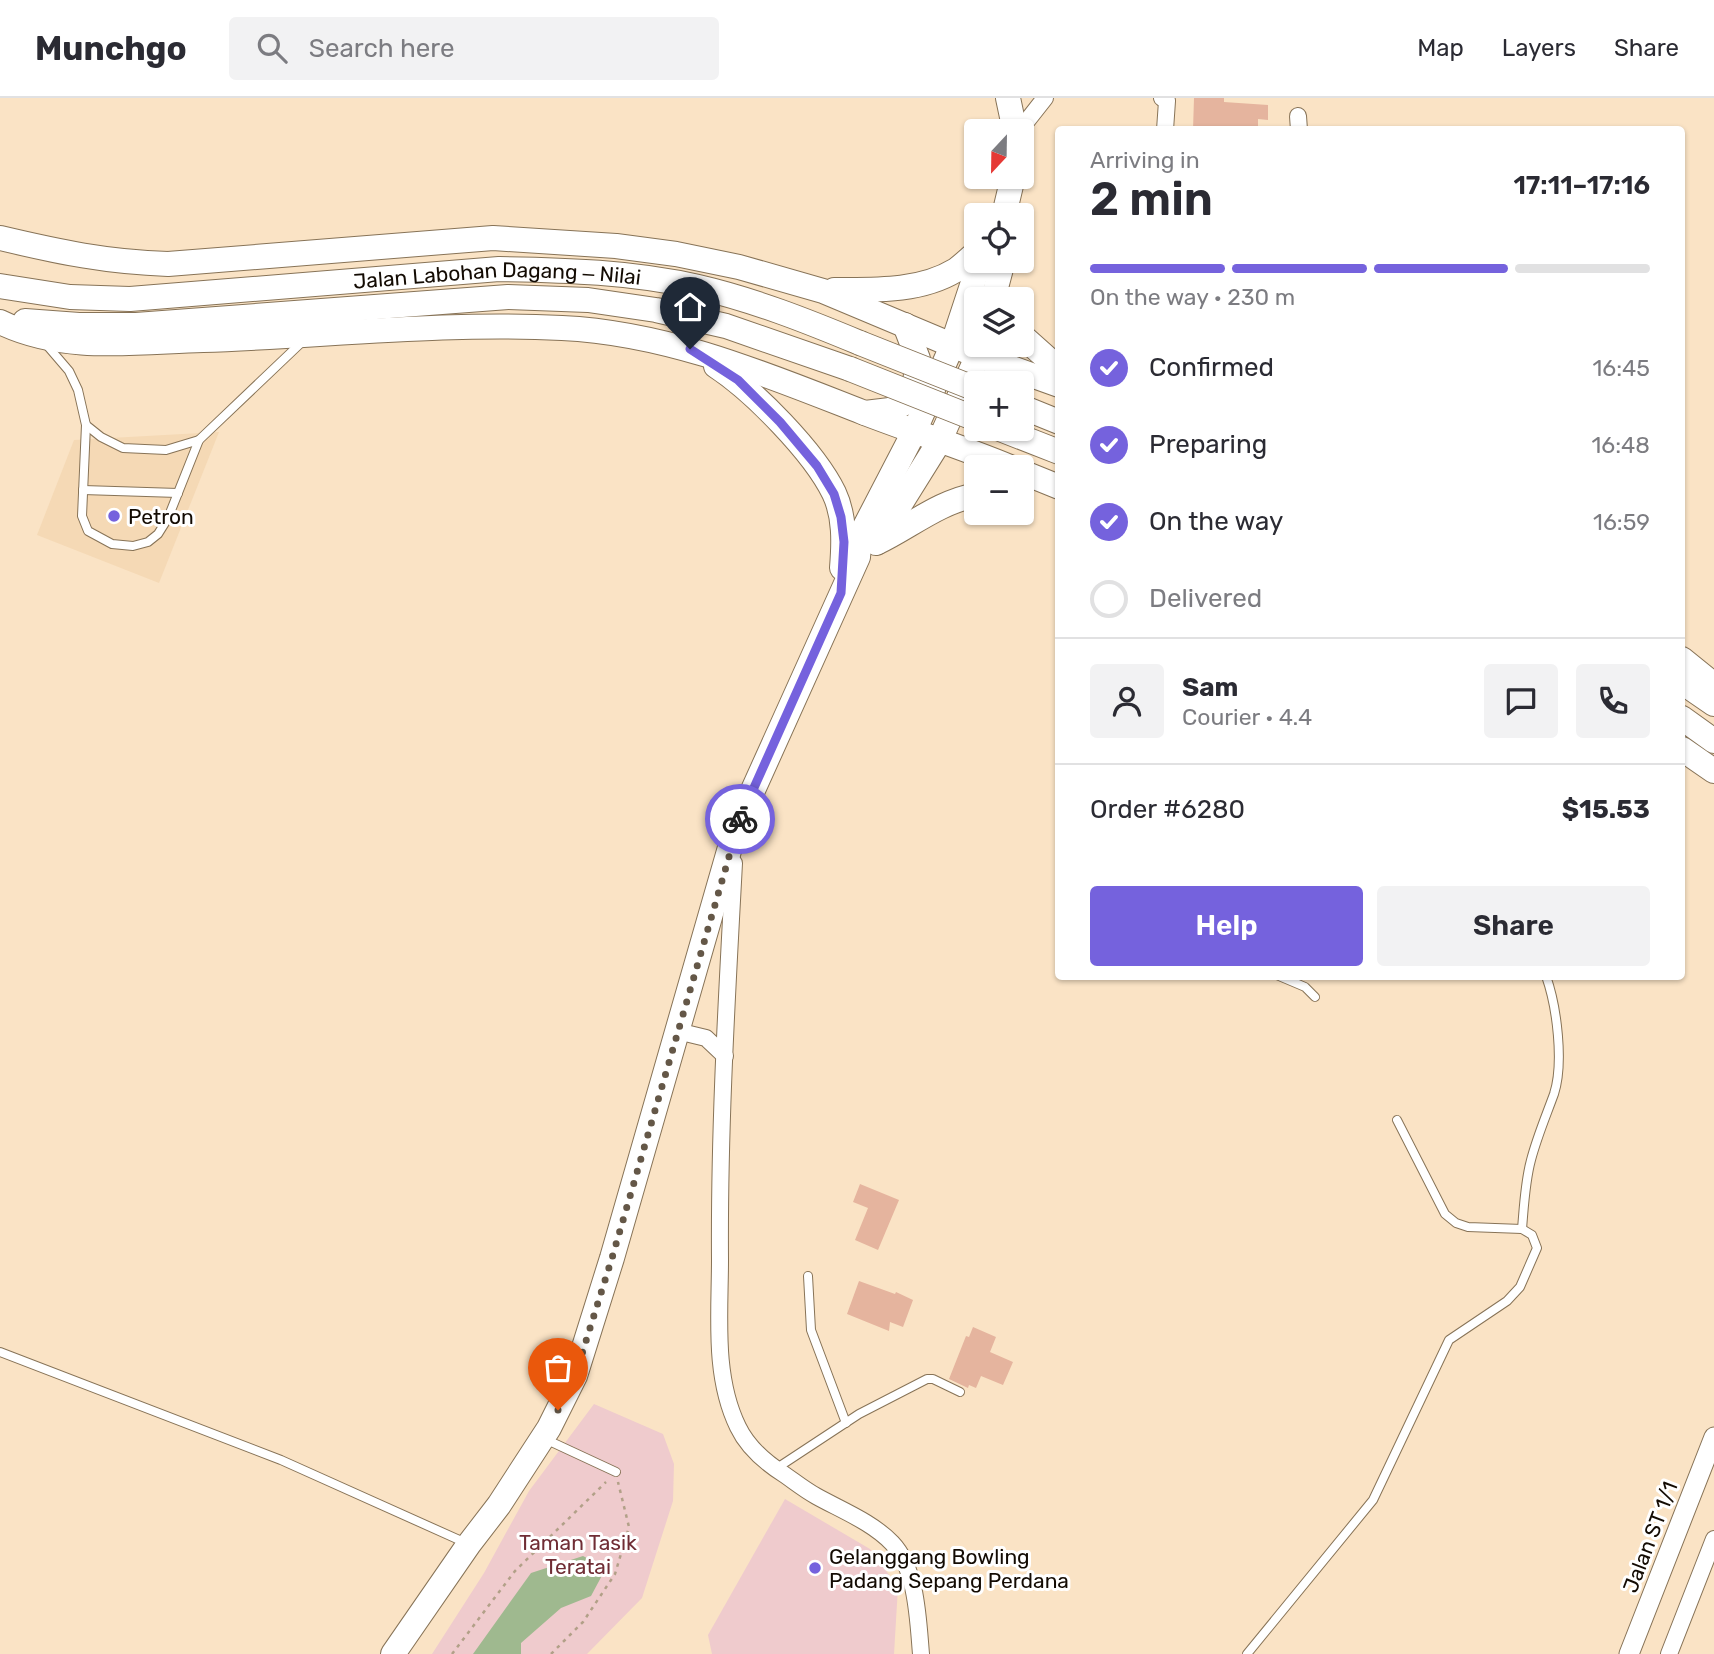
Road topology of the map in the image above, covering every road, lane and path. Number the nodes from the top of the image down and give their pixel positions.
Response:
1 (1008, 98) edge
2 (1045, 98) edge
3 (1163, 98) edge
4 (1014, 119) edge
5 (1027, 119) edge
6 (1165, 126) edge
7 (0, 238) edge
8 (964, 263) edge
9 (976, 273) edge
10 (0, 286) edge
11 (823, 291) junction
12 (0, 315) edge
13 (0, 322) edge
14 (905, 326) junction
15 (308, 336) junction
16 (40, 338) junction
17 (952, 346) junction
18 (1034, 347) edge
19 (964, 348) edge
20 (690, 349) junction
21 (976, 357) edge
22 (993, 357) edge
23 (1055, 365) edge
24 (1021, 371) edge
25 (1034, 376) edge
26 (964, 384) edge
27 (1055, 384) edge
28 (1034, 412) edge
29 (865, 413) junction
30 (964, 414) edge
31 (1055, 420) edge
32 (86, 425) junction
33 (914, 432) junction
34 (199, 440) junction
35 (974, 441) edge
36 (1030, 441) edge
37 (939, 442) junction
38 (1053, 450) edge
39 (977, 455) edge
40 (991, 455) edge
41 (1034, 477) edge
42 (1055, 485) edge
43 (83, 490) junction
44 (1034, 490) edge
45 (1055, 492) edge
46 (178, 493) junction
47 (964, 499) edge
48 (867, 550) junction
49 (841, 593) junction
50 (1685, 661) edge
51 (1685, 684) edge
52 (1714, 685) edge
53 (1714, 704) edge
54 (1685, 720) edge
55 (1714, 741) edge
56 (1685, 752) edge
57 (1714, 771) edge
58 (736, 830) junction
59 (1288, 980) edge
60 (1547, 980) edge
61 (1315, 997) dead end
62 (677, 1031) junction
63 (724, 1056) junction
64 (1397, 1120) dead end
65 (1522, 1229) junction
66 (808, 1276) dead end
67 (0, 1352) edge
68 (960, 1391) dead end
69 (846, 1423) junction
70 (1714, 1437) edge
71 (542, 1438) junction
72 (776, 1469) junction
73 (616, 1472) junction
74 (1714, 1539) edge
75 (468, 1544) junction
76 (394, 1654) edge
77 (452, 1654) edge
78 (551, 1654) edge
79 (920, 1654) edge
80 (1247, 1654) edge
81 (1629, 1654) edge
82 (1669, 1654) edge

1 - 4 main road
2 - 5 street
3 - 6 street
7 - 11 main road
8 - 11 main road
9 - 17 main road
10 - 26 main road, Jalan Labohan Dagang ‒ Nilai, bridge
11 - 14 main road
12 - 30 main road, Jalan Labohan Dagang ‒ Nilai, bridge
13 - 16 main road
14 - 17 main road
14 - 29 main road
15 - 16 main road
15 - 20 main road
15 - 34 lane
16 - 32 lane
17 - 19 main road
17 - 33 main road
18 - 23 main road
20 - 29 main road
20 - 49 main road
21 - 37 main road
22 - 24 main road
25 - 27 main road
28 - 31 main road
29 - 33 main road
32 - 34 lane
32 - 43 lane
33 - 37 main road
33 - 48 main road
34 - 46 lane
35 - 40 main road
36 - 38 main road
37 - 39 main road
37 - 48 main road
41 - 42 main road
43 - 46 lane
43 - 46 lane
44 - 45 main road
47 - 48 main road
48 - 49 main road
49 - 58 main road
50 - 52 main road
51 - 53 main road
54 - 55 main road
56 - 57 main road
58 - 62 main road
58 - 63 street
59 - 61 lane
60 - 65 lane
62 - 63 street
62 - 71 main road
63 - 72 street
64 - 65 lane
65 - 80 lane
66 - 69 lane
67 - 75 lane
68 - 69 lane
69 - 72 lane
70 - 81 street, Jalan ST 1/1
71 - 73 lane
71 - 75 main road
72 - 79 street
73 - 77 path
73 - 78 path
74 - 82 street
75 - 76 main road

